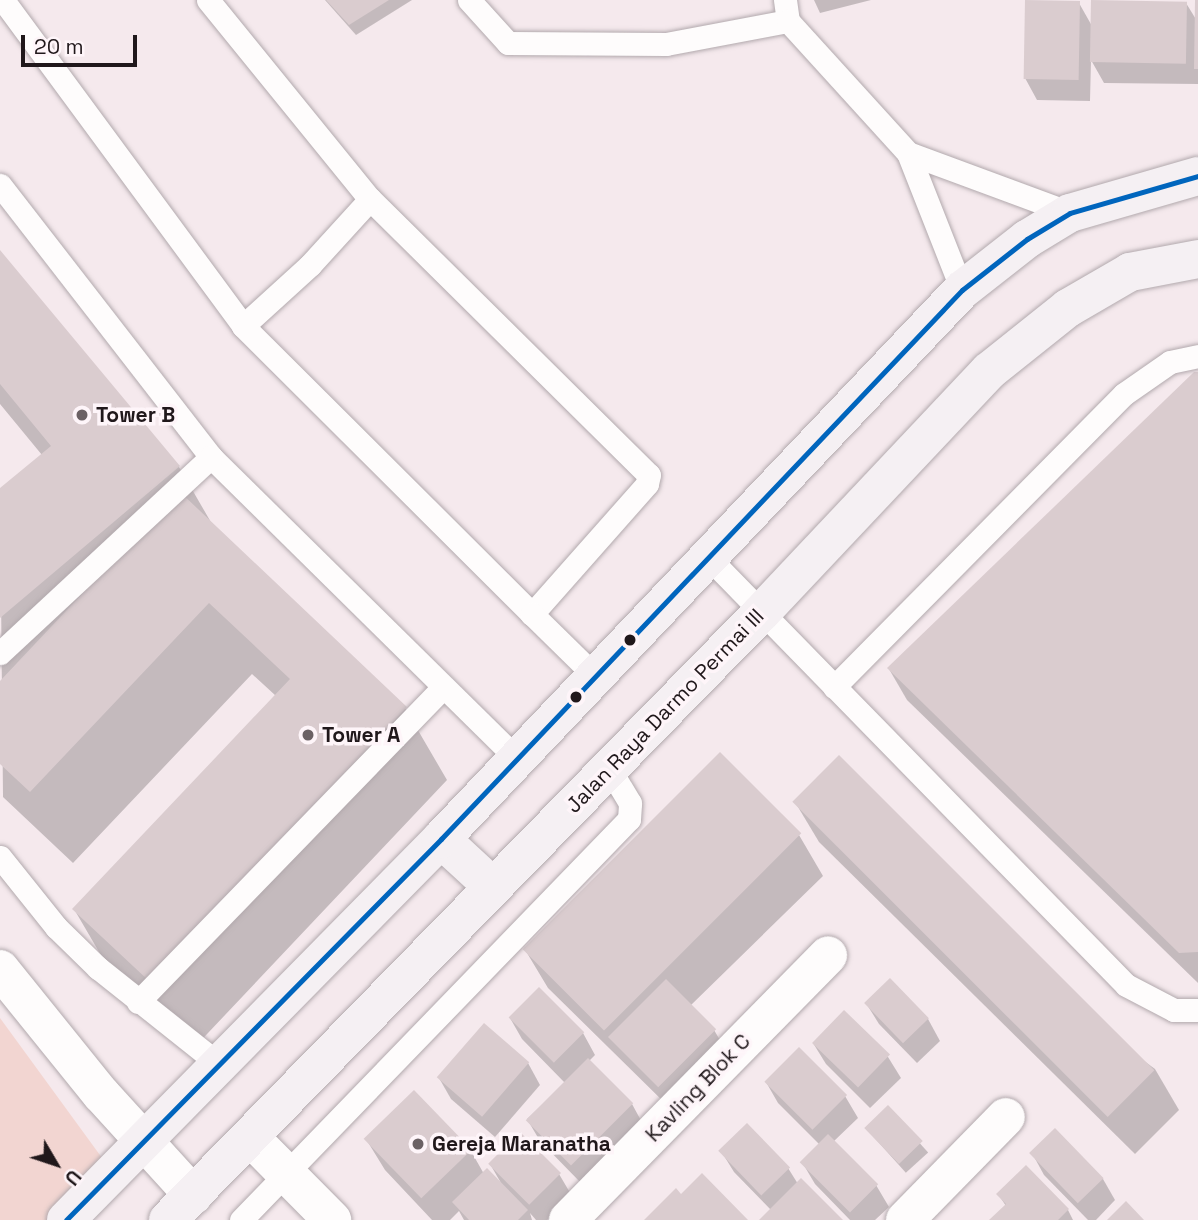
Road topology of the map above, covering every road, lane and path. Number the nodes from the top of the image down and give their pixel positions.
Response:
1 (3, 0) edge
2 (208, 0) edge
3 (469, 0) edge
4 (787, 11) edge
5 (908, 153) junction
6 (1198, 176) edge
7 (0, 185) edge
8 (370, 200) junction
9 (1070, 213) junction
10 (1198, 259) edge
11 (962, 290) junction
12 (243, 326) junction
13 (1198, 356) edge
14 (211, 457) junction
15 (708, 557) junction
16 (761, 613) junction
17 (532, 614) junction
18 (0, 653) edge
19 (594, 675) junction
20 (443, 687) junction
21 (834, 687) junction
22 (517, 759) junction
23 (609, 768) junction
24 (441, 839) junction
25 (0, 857) edge
26 (494, 887) junction
27 (828, 955) dead end
28 (0, 969) edge
29 (138, 1002) junction
30 (1198, 1010) edge
31 (220, 1065) junction
32 (1006, 1117) dead end
33 (250, 1137) junction
34 (144, 1143) junction
35 (286, 1174) junction
36 (180, 1207) edge
37 (66, 1220) edge
38 (241, 1220) edge
39 (332, 1220) edge
40 (568, 1220) edge
41 (905, 1220) edge

1 - 12 lane
2 - 8 lane
3 - 4 lane
4 - 5 lane
5 - 9 lane
5 - 11 lane
6 - 9 main road
7 - 14 lane
8 - 12 lane
8 - 17 lane
9 - 11 main road
10 - 16 main road, Jalan Raya Darmo Permai III
11 - 15 main road
12 - 17 lane
13 - 21 lane
14 - 18 lane
14 - 20 lane
15 - 16 lane
15 - 19 main road
16 - 21 lane
16 - 23 main road, Jalan Raya Darmo Permai III
17 - 19 lane
19 - 22 main road
20 - 22 lane
20 - 29 lane
21 - 30 lane
22 - 24 main road
23 - 26 main road, Jalan Raya Darmo Permai III
23 - 35 lane
24 - 26 main road
24 - 31 main road
25 - 29 lane
26 - 33 main road, Jalan Raya Darmo Permai III
27 - 40 street, Kavling Blok C
28 - 34 street
29 - 31 lane
31 - 34 main road
32 - 41 street
33 - 35 street
33 - 36 main road, Jalan Raya Darmo Permai III
34 - 36 street
34 - 37 main road
35 - 38 lane
35 - 39 street

